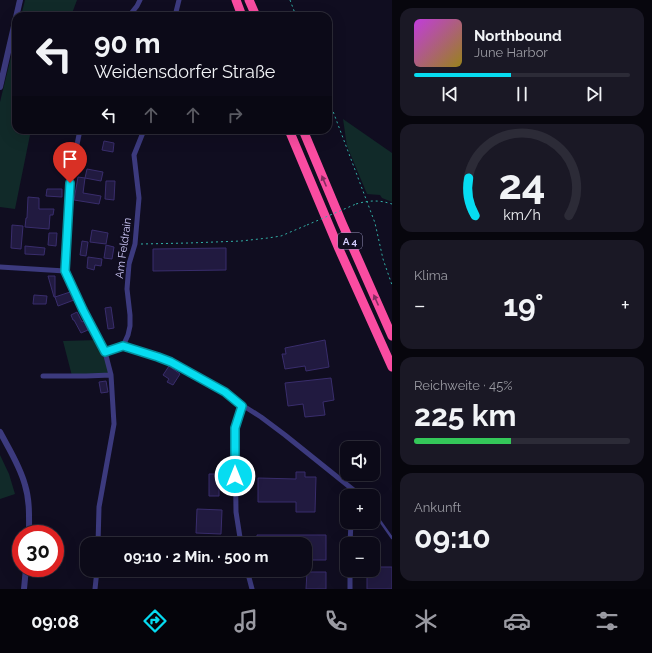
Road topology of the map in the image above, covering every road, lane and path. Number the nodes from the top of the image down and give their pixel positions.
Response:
1 (20, 0) edge
2 (140, 0) edge
3 (179, 0) edge
4 (236, 0) edge
5 (250, 0) edge
6 (290, 0) edge
7 (134, 10) joint
8 (17, 12) edge
9 (141, 12) edge
10 (176, 12) edge
11 (240, 12) edge
12 (254, 12) edge
13 (294, 12) edge
14 (12, 32) edge
15 (2, 73) edge
16 (0, 87) edge
17 (332, 109) edge
18 (79, 134) edge
19 (142, 134) edge
20 (291, 134) edge
21 (305, 134) edge
22 (366, 201) junction
23 (392, 204) edge
24 (136, 244) junction
25 (0, 267) edge
26 (65, 271) junction
27 (392, 285) edge
28 (392, 336) edge
29 (123, 346) junction
30 (105, 352) junction
31 (392, 367) edge
32 (111, 375) junction
33 (43, 376) dead end
34 (242, 406) junction
35 (0, 432) edge
36 (352, 489) edge
37 (380, 521) edge
38 (29, 525) edge
39 (98, 537) edge
40 (240, 537) edge
41 (392, 538) edge
42 (25, 577) edge
43 (97, 577) edge
44 (249, 577) edge
45 (350, 577) edge
46 (24, 589) edge
47 (96, 589) edge
48 (252, 589) edge
49 (350, 589) edge

1 - 8 street
2 - 7 street
3 - 10 street
4 - 11 highway
5 - 12 highway
6 - 13 path
7 - 9 path
14 - 15 street
15 - 16 street
17 - 22 path
18 - 26 street
19 - 24 street, Am Feldrain
20 - 31 highway, A 4
28 -> 21 highway, A 4
22 - 23 path
22 - 24 path, bridge
22 - 27 path
24 - 29 street, Am Feldrain
25 - 26 street
26 - 30 street
29 - 30 street
29 - 34 street
30 - 32 street
32 - 33 street
32 - 39 street
34 - 36 street
34 - 40 street
35 - 38 street
37 - 41 lane
42 - 46 street
43 - 47 street
44 - 48 street
45 - 49 street

